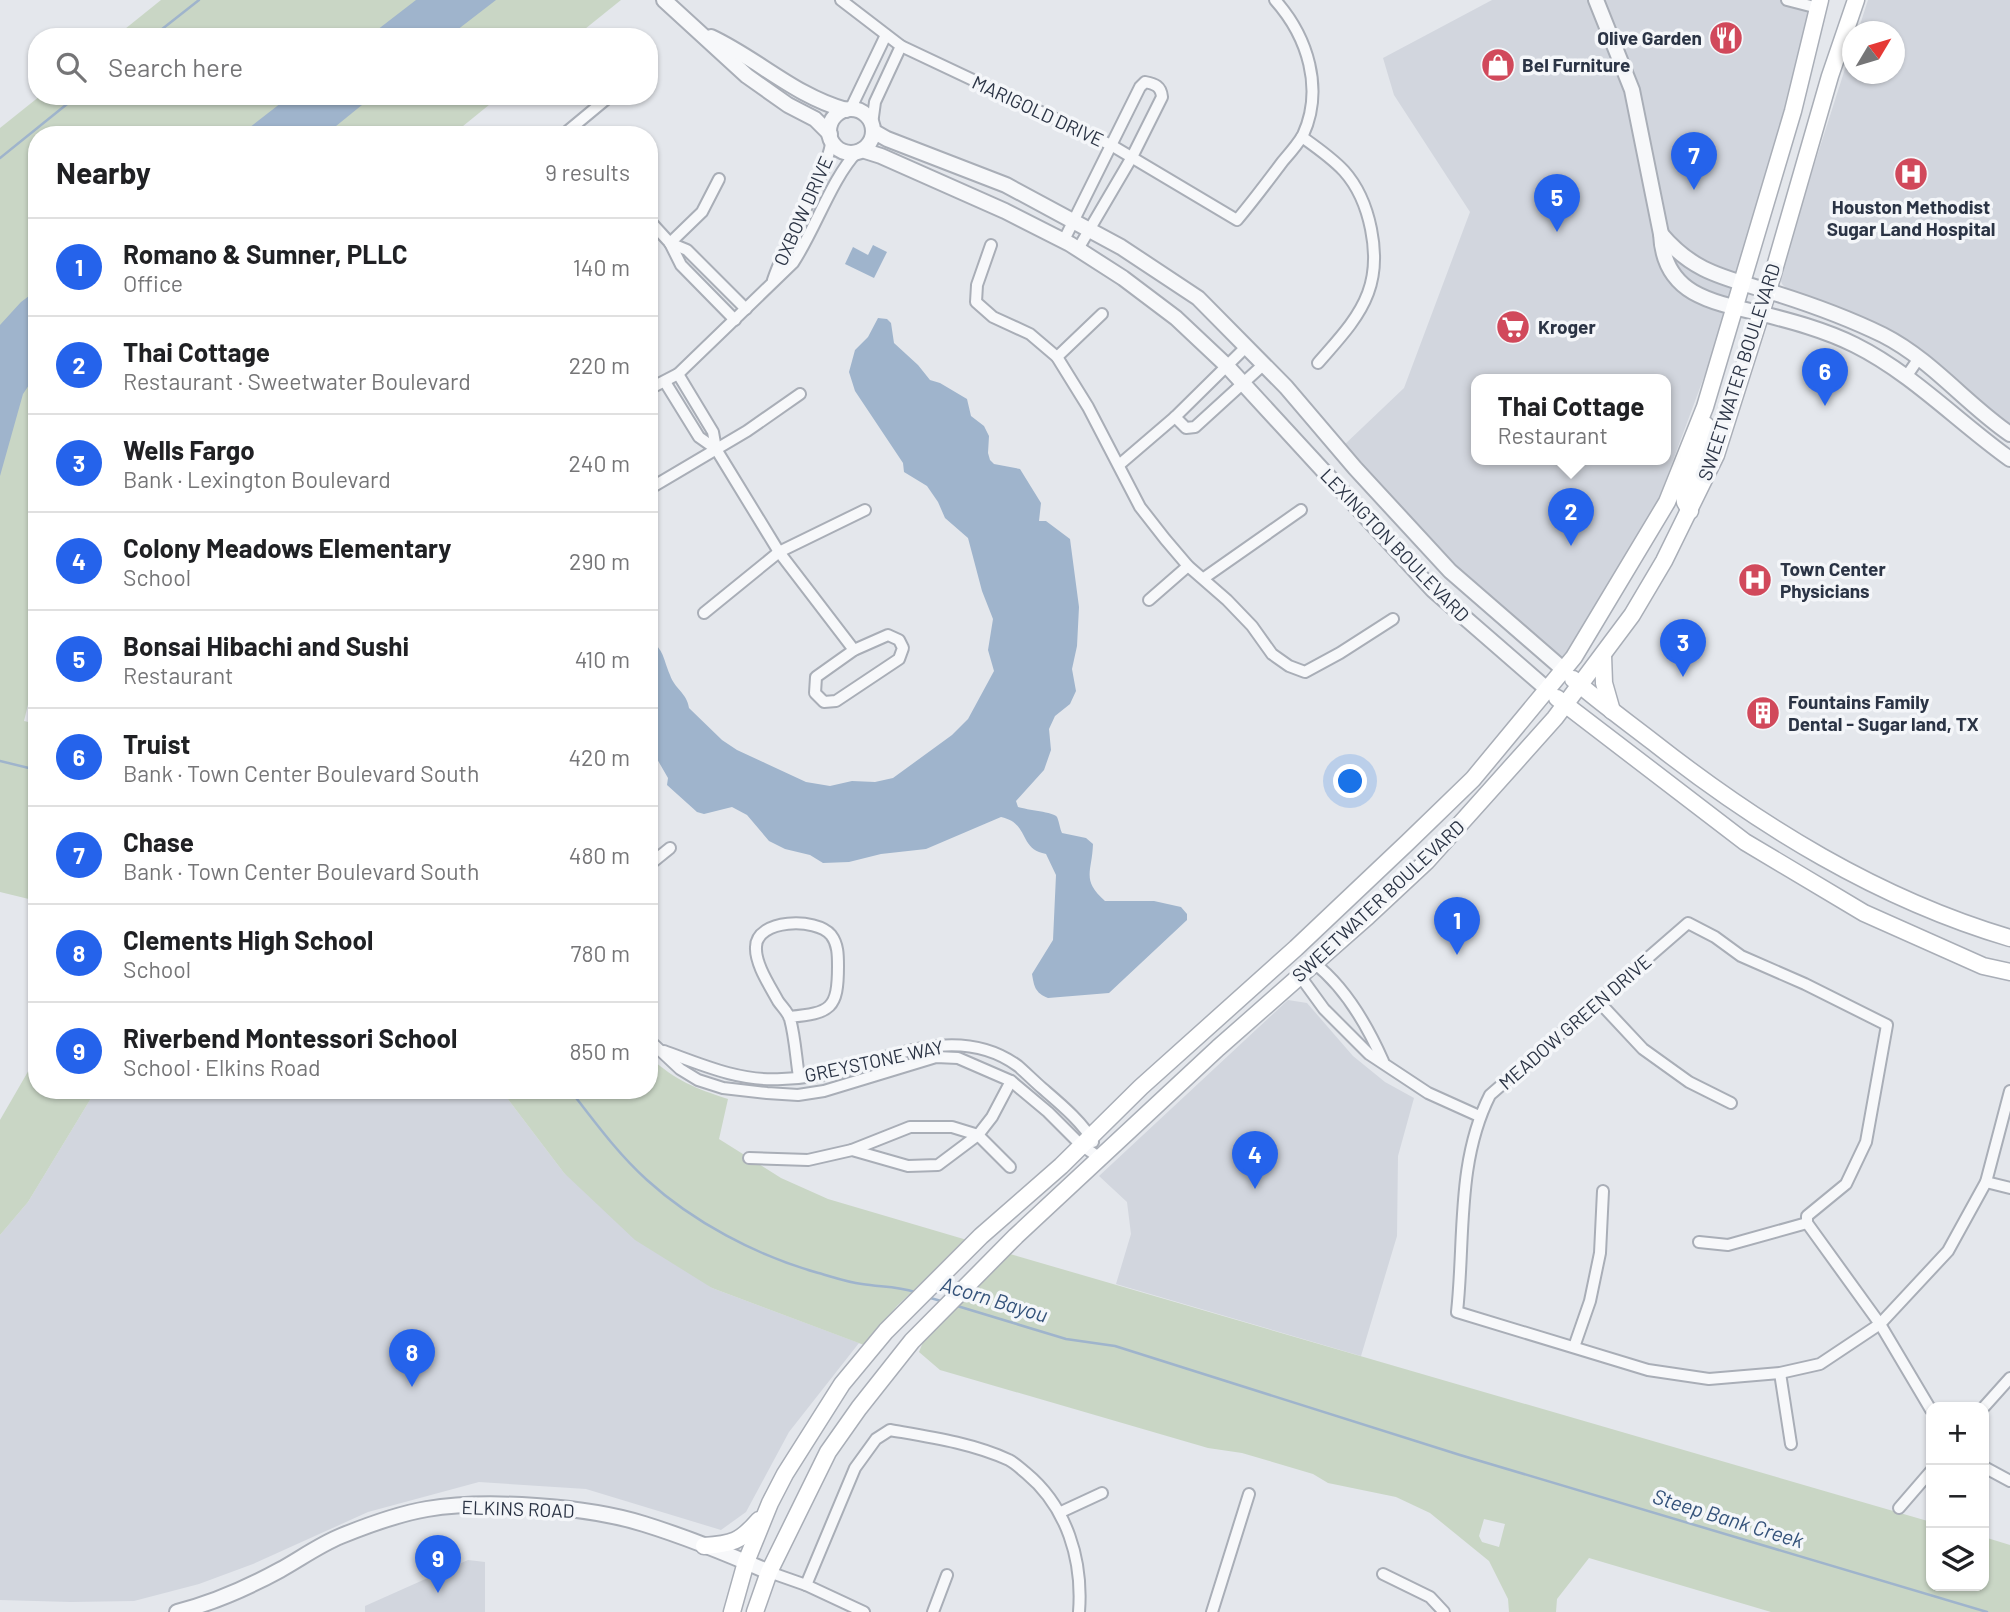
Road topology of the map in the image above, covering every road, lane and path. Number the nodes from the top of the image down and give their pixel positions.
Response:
1 (664, 0) edge
2 (841, 0) edge
3 (1275, 0) edge
4 (1596, 0) edge
5 (1787, 0) edge
6 (1856, 0) edge
7 (1819, 4) edge
8 (703, 33) junction
9 (886, 36) junction
10 (901, 46) junction
11 (600, 105) edge
12 (848, 110) junction
13 (578, 126) edge
14 (872, 127) junction
15 (831, 137) junction
16 (1302, 137) junction
17 (1111, 145) junction
18 (860, 151) junction
19 (1132, 157) junction
20 (719, 179) dead end
21 (1074, 220) junction
22 (1090, 229) junction
23 (658, 230) edge
24 (1661, 234) junction
25 (1063, 240) junction
26 (670, 243) junction
27 (991, 245) dead end
28 (1078, 249) junction
29 (772, 282) junction
30 (1743, 284) junction
31 (1768, 291) junction
32 (746, 309) junction
33 (1735, 309) junction
34 (1102, 314) dead end
35 (1760, 314) junction
36 (735, 320) junction
37 (1245, 347) junction
38 (1058, 357) junction
39 (1919, 358) junction
40 (1318, 363) dead end
41 (1263, 365) junction
42 (1227, 366) junction
43 (678, 374) junction
44 (1906, 377) junction
45 (665, 382) junction
46 (1242, 383) junction
47 (658, 385) edge
48 (800, 394) dead end
49 (1705, 407) junction
50 (1175, 417) junction
51 (2010, 434) edge
52 (716, 449) junction
53 (2010, 459) edge
54 (1119, 465) junction
55 (658, 484) edge
56 (1667, 502) junction
57 (865, 510) dead end
58 (1301, 510) dead end
59 (1690, 511) junction
60 (779, 552) junction
61 (1664, 561) junction
62 (1188, 566) junction
63 (1450, 571) junction
64 (1204, 578) junction
65 (1433, 590) junction
66 (1149, 600) dead end
67 (704, 613) dead end
68 (1393, 619) dead end
69 (854, 650) junction
70 (1603, 655) junction
71 (1564, 670) junction
72 (1580, 685) junction
73 (1548, 690) junction
74 (1565, 705) junction
75 (1612, 711) junction
76 (1681, 764) junction
77 (1667, 785) junction
78 (1408, 842) junction
79 (670, 848) dead end
80 (658, 858) edge
81 (1427, 861) junction
82 (1878, 889) junction
83 (1864, 913) junction
84 (2010, 938) edge
85 (1291, 952) junction
86 (1314, 963) junction
87 (2010, 972) edge
88 (1300, 976) junction
89 (1599, 1002) junction
90 (789, 1017) junction
91 (658, 1049) joint
92 (871, 1060) junction
93 (1383, 1061) junction
94 (726, 1073) junction
95 (874, 1076) junction
96 (799, 1077) junction
97 (1011, 1081) junction
98 (723, 1088) junction
99 (2010, 1091) edge
100 (1731, 1103) dead end
101 (1479, 1116) junction
102 (978, 1135) junction
103 (1086, 1141) junction
104 (852, 1150) junction
105 (749, 1157) dead end
106 (1100, 1158) junction
107 (1010, 1167) dead end
108 (1986, 1182) junction
109 (2010, 1188) edge
110 (1603, 1191) dead end
111 (1807, 1223) junction
112 (1699, 1242) dead end
113 (1880, 1324) junction
114 (1574, 1347) junction
115 (1780, 1373) junction
116 (2010, 1378) edge
117 (1926, 1402) edge
118 (1988, 1402) edge
119 (1791, 1444) dead end
120 (1989, 1470) edge
121 (1926, 1477) edge
122 (2010, 1481) edge
123 (1102, 1493) dead end
124 (1249, 1494) dead end
125 (1899, 1508) dead end
126 (767, 1511) junction
127 (1061, 1513) junction
128 (704, 1546) junction
129 (746, 1562) junction
130 (769, 1572) junction
131 (1383, 1574) dead end
132 (947, 1576) dead end
133 (806, 1585) junction
134 (177, 1612) edge
135 (732, 1612) edge
136 (755, 1612) edge
137 (863, 1612) edge
138 (933, 1612) edge
139 (1079, 1612) edge
140 (1212, 1612) edge
141 (1444, 1612) edge

1 - 8 street
2 - 9 street, MARIGOLD DRIVE
3 - 16 street
4 - 24 street
5 - 7 street
6 - 31 main road, SWEETWATER BOULEVARD
7 - 30 main road, SWEETWATER BOULEVARD
8 - 12 street
8 - 15 street
9 - 10 street, MARIGOLD DRIVE
9 - 12 street
10 - 14 street
10 - 17 street, MARIGOLD DRIVE
11 - 13 street
12 - 14 street
12 - 15 street
14 - 18 street
14 - 21 street, LEXINGTON BOULEVARD
15 - 18 street
15 - 29 street, OXBOW DRIVE
16 - 19 street, MARIGOLD DRIVE
16 - 40 street
17 - 19 street, MARIGOLD DRIVE
17 - 19 street
17 - 21 street
18 - 25 street, LEXINGTON BOULEVARD
18 - 29 street, OXBOW DRIVE
19 - 22 street
20 - 26 street
21 - 22 street, LEXINGTON BOULEVARD
21 - 25 street
22 - 28 street
22 - 37 street, LEXINGTON BOULEVARD
23 - 26 street
24 - 30 street
24 - 33 street
25 - 28 street, LEXINGTON BOULEVARD
26 - 32 street
26 - 36 street
27 - 38 street
28 - 42 street, LEXINGTON BOULEVARD
29 - 32 street, OXBOW DRIVE
30 - 31 street
30 - 33 main road, SWEETWATER BOULEVARD
31 - 35 main road, SWEETWATER BOULEVARD
31 - 39 street
32 - 36 street, OXBOW DRIVE
33 - 35 street
33 - 49 main road, SWEETWATER BOULEVARD
34 - 38 street
35 - 44 street
35 - 59 main road, SWEETWATER BOULEVARD
36 - 43 street, OXBOW DRIVE
37 - 41 street, LEXINGTON BOULEVARD
37 - 42 street
38 - 54 street
39 - 44 street
39 - 51 street
41 - 46 street
41 - 63 street, LEXINGTON BOULEVARD
42 - 46 street, LEXINGTON BOULEVARD
42 - 50 street
43 - 45 street, OXBOW DRIVE
43 - 52 street
44 - 53 street
45 - 47 street, OXBOW DRIVE
45 - 52 street
46 - 50 street
46 - 65 street, LEXINGTON BOULEVARD
48 - 52 street
49 - 56 main road, SWEETWATER BOULEVARD
49 - 59 main road
50 - 54 street
52 - 55 street
52 - 60 street
54 - 62 street
56 - 61 main road
56 - 71 main road, SWEETWATER BOULEVARD
57 - 60 street
58 - 64 street
59 - 61 main road, SWEETWATER BOULEVARD
60 - 67 street
60 - 69 street
61 - 70 main road, SWEETWATER BOULEVARD
62 - 64 street
62 - 66 street
63 - 65 street
63 - 71 street, LEXINGTON BOULEVARD
64 - 68 street
65 - 73 street, LEXINGTON BOULEVARD
69 - 69 street
70 - 72 main road, SWEETWATER BOULEVARD
70 - 75 main road
71 - 72 main road, LEXINGTON BOULEVARD
71 - 73 main road, SWEETWATER BOULEVARD
72 - 74 main road, SWEETWATER BOULEVARD
72 - 75 main road, LEXINGTON BOULEVARD
73 - 74 main road, LEXINGTON BOULEVARD
73 - 78 main road, SWEETWATER BOULEVARD
74 - 77 main road, LEXINGTON BOULEVARD
74 - 81 main road, SWEETWATER BOULEVARD
75 - 76 main road, LEXINGTON BOULEVARD
76 - 77 main road
76 - 82 main road, LEXINGTON BOULEVARD
77 - 83 main road, LEXINGTON BOULEVARD
78 - 81 main road
78 - 85 main road, SWEETWATER BOULEVARD
79 - 80 street
81 - 86 main road, SWEETWATER BOULEVARD
82 - 83 main road
82 - 84 main road, LEXINGTON BOULEVARD
83 - 87 main road, LEXINGTON BOULEVARD
85 - 86 main road
85 - 88 main road
85 - 103 main road, SWEETWATER BOULEVARD
86 - 88 main road, SWEETWATER BOULEVARD
86 - 93 street
88 - 93 street
88 - 106 main road, SWEETWATER BOULEVARD
89 - 100 street
89 - 101 street, MEADOW GREEN DRIVE
89 - 111 street, MEADOW GREEN DRIVE
90 - 90 street
90 - 96 street
91 - 94 street, GREYSTONE WAY
91 - 98 street, GREYSTONE WAY
92 - 95 street
92 - 96 street, GREYSTONE WAY
92 - 103 street, GREYSTONE WAY
93 - 101 street
94 - 96 street, GREYSTONE WAY
94 - 98 street
95 - 97 street, GREYSTONE WAY
95 - 98 street, GREYSTONE WAY
97 - 102 street
97 - 103 street, GREYSTONE WAY
99 - 108 street
101 - 114 street, MEADOW GREEN DRIVE
102 - 104 street
102 - 104 street
102 - 107 street
103 - 106 street, GREYSTONE WAY
103 - 126 main road, SWEETWATER BOULEVARD
104 - 105 street
106 - 130 main road, SWEETWATER BOULEVARD
108 - 109 street
108 - 113 street
110 - 114 street
111 - 112 street
111 - 113 street
113 - 115 street
113 - 117 street
114 - 115 street
115 - 119 street
116 - 118 street
120 - 122 street
121 - 125 street
123 - 127 street
124 - 140 street
126 - 128 main road
126 - 129 main road, SWEETWATER BOULEVARD
127 - 133 street
127 - 139 street
128 - 129 street, ELKINS ROAD
128 - 134 street, ELKINS ROAD
129 - 130 street, ELKINS ROAD
129 - 135 main road, SWEETWATER BOULEVARD
130 - 133 street, ELKINS ROAD
130 - 136 main road, SWEETWATER BOULEVARD
131 - 141 street
132 - 138 street
133 - 137 street, ELKINS ROAD

